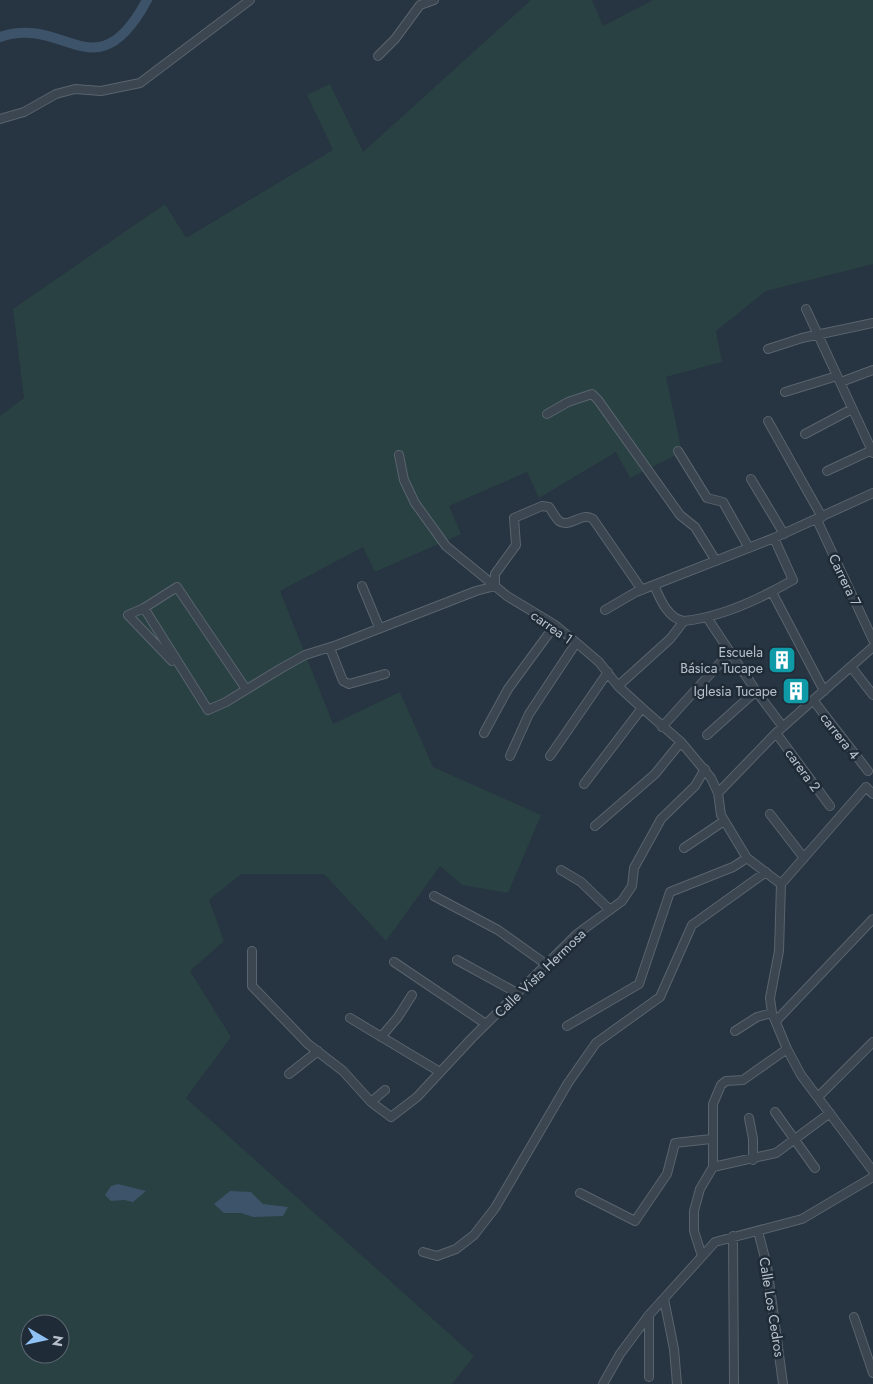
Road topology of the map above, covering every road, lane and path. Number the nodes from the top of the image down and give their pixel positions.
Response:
1 (250, 0) edge
2 (434, 0) edge
3 (419, 2) edge
4 (378, 56) dead end
5 (0, 119) edge
6 (806, 309) dead end
7 (873, 323) edge
8 (818, 336) junction
9 (768, 349) dead end
10 (873, 370) edge
11 (839, 379) junction
12 (785, 392) dead end
13 (852, 409) junction
14 (547, 414) dead end
15 (768, 420) dead end
16 (805, 434) dead end
17 (678, 451) dead end
18 (872, 452) edge
19 (399, 456) dead end
20 (827, 471) dead end
21 (752, 479) dead end
22 (873, 493) edge
23 (819, 518) junction
24 (784, 534) junction
25 (774, 538) junction
26 (749, 548) junction
27 (716, 561) junction
28 (654, 585) junction
29 (362, 586) dead end
30 (495, 586) junction
31 (642, 590) junction
32 (772, 592) junction
33 (144, 608) junction
34 (605, 610) dead end
35 (708, 619) junction
36 (684, 621) junction
37 (555, 625) junction
38 (379, 627) junction
39 (873, 640) edge
40 (576, 643) junction
41 (873, 647) edge
42 (330, 648) junction
43 (730, 652) junction
44 (852, 668) junction
45 (184, 672) junction
46 (608, 672) junction
47 (384, 674) dead end
48 (618, 686) junction
49 (246, 689) junction
50 (756, 691) junction
51 (824, 691) junction
52 (873, 695) edge
53 (813, 700) junction
54 (642, 708) junction
55 (662, 727) junction
56 (783, 727) junction
57 (484, 733) dead end
58 (776, 733) junction
59 (707, 735) dead end
60 (680, 742) junction
61 (510, 756) dead end
62 (550, 756) dead end
63 (705, 769) junction
64 (868, 771) dead end
65 (873, 781) edge
66 (584, 784) dead end
67 (866, 787) junction
68 (718, 793) junction
69 (873, 794) edge
70 (830, 806) dead end
71 (770, 814) dead end
72 (724, 821) junction
73 (595, 826) dead end
74 (684, 848) dead end
75 (747, 858) junction
76 (804, 858) junction
77 (561, 870) dead end
78 (766, 872) junction
79 (781, 884) junction
80 (434, 896) dead end
81 (610, 910) junction
82 (873, 919) edge
83 (252, 951) dead end
84 (457, 960) dead end
85 (394, 962) dead end
86 (547, 965) junction
87 (518, 993) junction
88 (412, 995) dead end
89 (772, 1013) junction
90 (350, 1018) dead end
91 (776, 1021) junction
92 (486, 1024) junction
93 (567, 1026) dead end
94 (735, 1031) dead end
95 (381, 1037) junction
96 (873, 1042) edge
97 (787, 1049) junction
98 (318, 1051) junction
99 (440, 1072) junction
100 (289, 1074) dead end
101 (385, 1090) dead end
102 (818, 1097) junction
103 (370, 1102) junction
104 (775, 1112) dead end
105 (830, 1113) junction
106 (749, 1118) dead end
107 (712, 1139) junction
108 (796, 1140) junction
109 (753, 1160) junction
110 (713, 1167) junction
111 (815, 1168) dead end
112 (873, 1171) edge
113 (873, 1177) edge
114 (580, 1193) dead end
115 (758, 1230) junction
116 (733, 1236) junction
117 (423, 1252) dead end
118 (702, 1256) junction
119 (664, 1300) junction
120 (650, 1316) junction
121 (854, 1317) dead end
122 (873, 1374) edge
123 (649, 1377) dead end
124 (603, 1384) edge
125 (677, 1384) edge
126 (734, 1384) edge
127 (783, 1384) edge

1 - 5 street
2 - 3 street
3 - 4 street
6 - 8 street
7 - 8 street
8 - 9 street
8 - 11 street
10 - 11 street
11 - 12 street
11 - 13 street
13 - 16 street
13 - 18 street
14 - 27 street
15 - 23 street, Carrera 7
17 - 26 street
18 - 20 street
19 - 30 street, carrea 1
21 - 24 street
22 - 23 street
23 - 24 street
23 - 39 street, Carrera 7
24 - 25 street
25 - 26 street
25 - 32 street
26 - 27 street
27 - 28 street
28 - 31 street
28 - 36 street
29 - 38 street
30 - 31 street
30 - 37 street, carrea 1
30 - 38 street
31 - 34 street
32 - 35 street
32 - 51 street
33 - 45 street
33 - 45 street
33 - 49 street
35 - 36 street
35 - 43 street
36 - 48 street
37 - 40 street, carrea 1
37 - 57 street
38 - 42 street
40 - 46 street, carrea 1
40 - 61 street
41 - 44 street
42 - 47 street
42 - 49 street
43 - 50 street
43 - 55 street
44 - 51 street
44 - 52 street
45 - 49 street
46 - 48 street, carrea 1
46 - 62 street
48 - 54 street, carrea 1
50 - 56 street
50 - 59 street
51 - 53 street
53 - 56 street
53 - 64 street, carrera 4
54 - 55 street, carrea 1
54 - 66 street
55 - 60 street, carrea 1
56 - 58 street
58 - 68 street
58 - 70 street, carera 2
60 - 63 street, carrea 1
60 - 73 street
63 - 68 street, carrea 1
63 - 81 street, Calle Vista Hermosa
65 - 67 street
67 - 69 street
67 - 76 street
68 - 72 street, carrea 1
71 - 76 street
72 - 74 street
72 - 75 street, carrea 1
75 - 78 street
75 - 93 street
76 - 79 street
77 - 81 street
78 - 79 street
78 - 117 street
79 - 89 street
80 - 86 street
81 - 86 street, Calle Vista Hermosa
82 - 91 street
83 - 98 street
84 - 87 street
85 - 92 street
86 - 87 street, Calle Vista Hermosa
87 - 92 street, Calle Vista Hermosa
88 - 95 street
89 - 91 street
89 - 94 street
90 - 95 street
91 - 97 street
92 - 99 street, Calle Vista Hermosa
95 - 99 street
96 - 102 street
97 - 102 street
97 - 107 street
98 - 100 street
98 - 103 street
99 - 103 street, Calle Vista Hermosa
101 - 103 street
102 - 105 street
104 - 108 street
105 - 108 street
105 - 112 street
106 - 109 street
107 - 110 street
107 - 114 street
108 - 109 street
108 - 111 street
109 - 110 street
110 - 118 street
113 - 115 street
115 - 116 street
115 - 127 street, Calle Los Cedros
116 - 118 street
116 - 126 street
118 - 119 street
119 - 120 street
119 - 125 street
120 - 123 street
120 - 124 street
121 - 122 street

